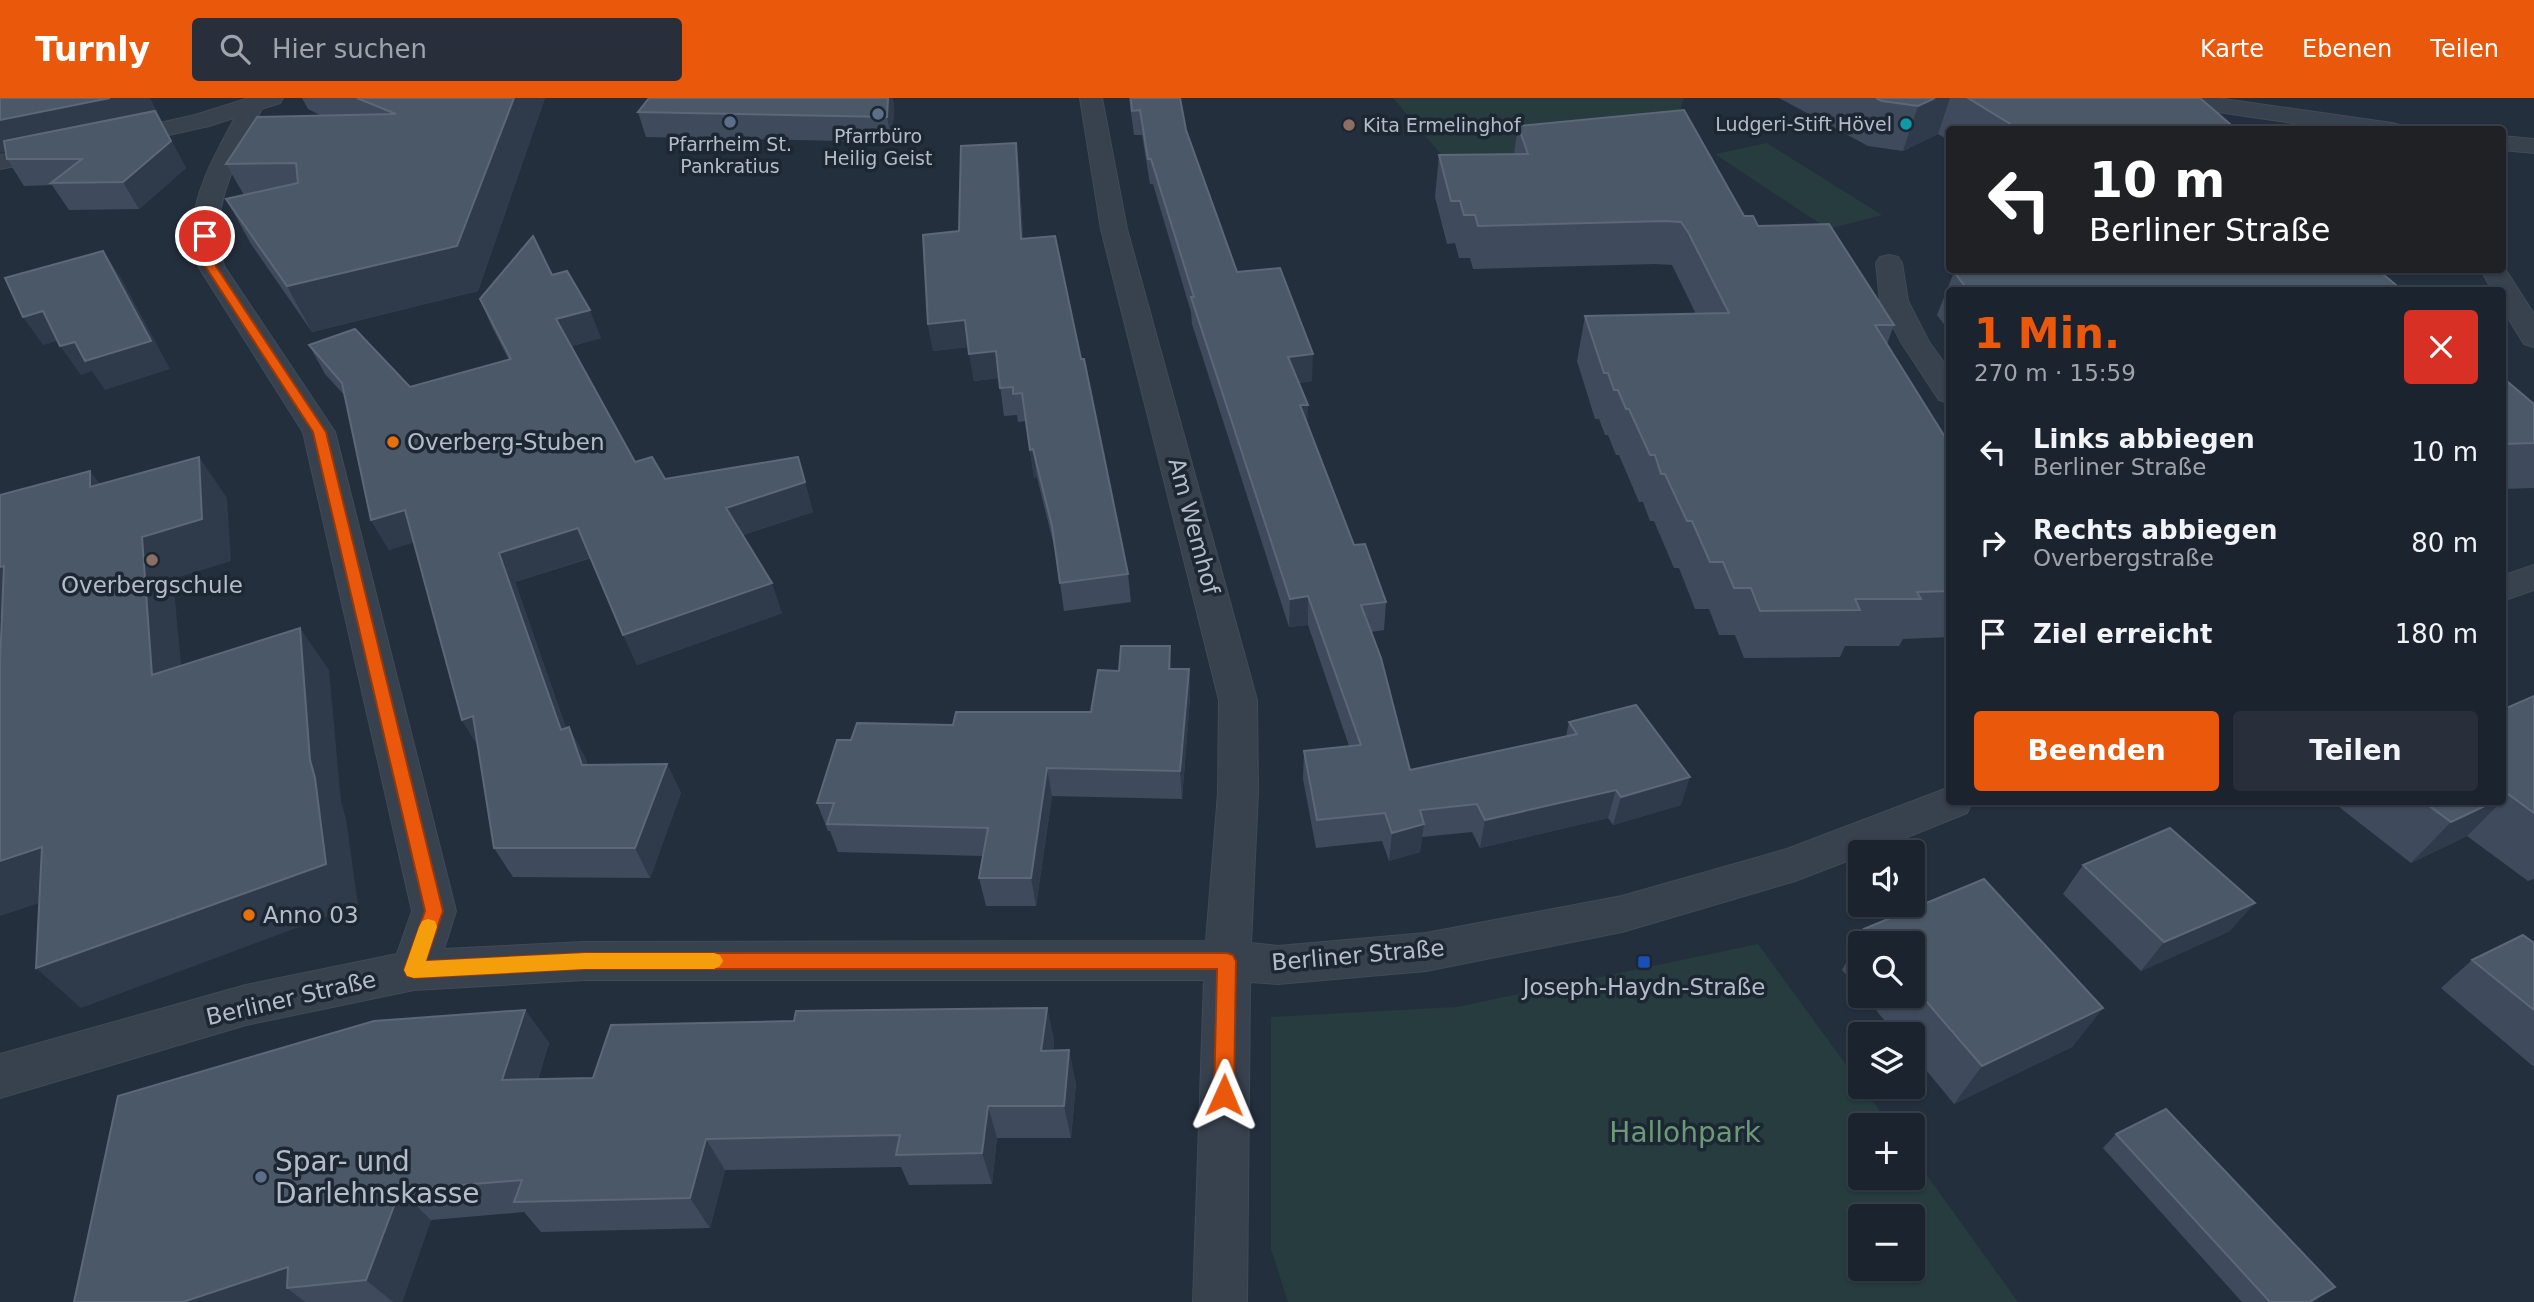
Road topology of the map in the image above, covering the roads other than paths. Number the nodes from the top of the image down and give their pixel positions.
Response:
1 (1091, 98) edge
2 (2170, 98) edge
3 (262, 102) edge
4 (2364, 126) edge
5 (2506, 143) edge
6 (2534, 146) edge
7 (0, 162) edge
8 (1889, 262) dead end
9 (2506, 290) edge
10 (2534, 338) edge
11 (1946, 388) edge
12 (2534, 577) edge
13 (2506, 588) edge
14 (1946, 804) edge
15 (1227, 961) junction
16 (414, 970) junction
17 (0, 1076) edge
18 (1220, 1302) edge

1 - 15 street, Am Wemhof
2 - 4 street
3 - 7 street
3 - 16 street
5 - 6 street
8 - 11 street
9 - 10 street
12 - 13 street
14 - 15 street, Berliner Straße
15 - 16 street, Berliner Straße
15 - 18 street, Am Wemhof
16 - 17 street, Berliner Straße

